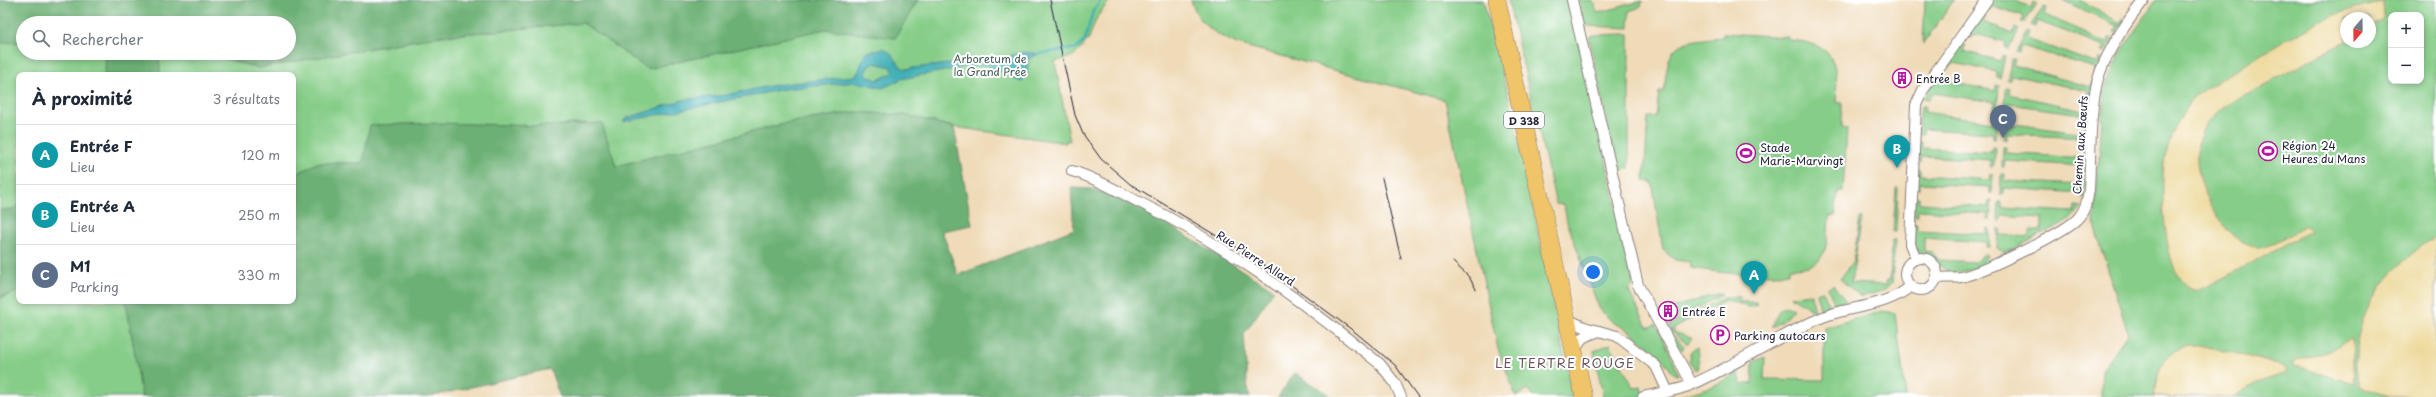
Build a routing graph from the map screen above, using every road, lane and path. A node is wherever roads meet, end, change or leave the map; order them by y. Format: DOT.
graph roads {
  1 [pos="1497,0"];
  2 [pos="1572,0"];
  3 [pos="1987,0"];
  4 [pos="2144,0"];
  5 [pos="1072,171"];
  6 [pos="1916,259"];
  7 [pos="1937,278"];
  8 [pos="1911,286"];
  9 [pos="1567,319"];
  10 [pos="1601,331"];
  11 [pos="1574,352"];
  12 [pos="1692,384"];
  13 [pos="1668,392"];
  14 [pos="1584,396"];
  15 [pos="1401,397"];
  16 [pos="1643,397"];
  1 -- 9 [label="main road, D 338"];
  2 -- 12 [label="street"];
  3 -- 6 [label="street"];
  4 -- 7 [label="street, Chemin aux Bœufs"];
  5 -- 15 [label="street, Rue Pierre Allard"];
  6 -- 7 [label="street"];
  6 -- 8 [label="street"];
  7 -- 8 [label="street"];
  8 -- 12 [label="street"];
  9 -- 10 [label="street"];
  9 -- 11 [label="main road, D 338"];
  10 -- 11 [label="street"];
  10 -- 13 [label="street"];
  11 -- 14 [label="main road, D 338"];
  12 -- 13 [label="street"];
  13 -- 16 [label="street"];
}
